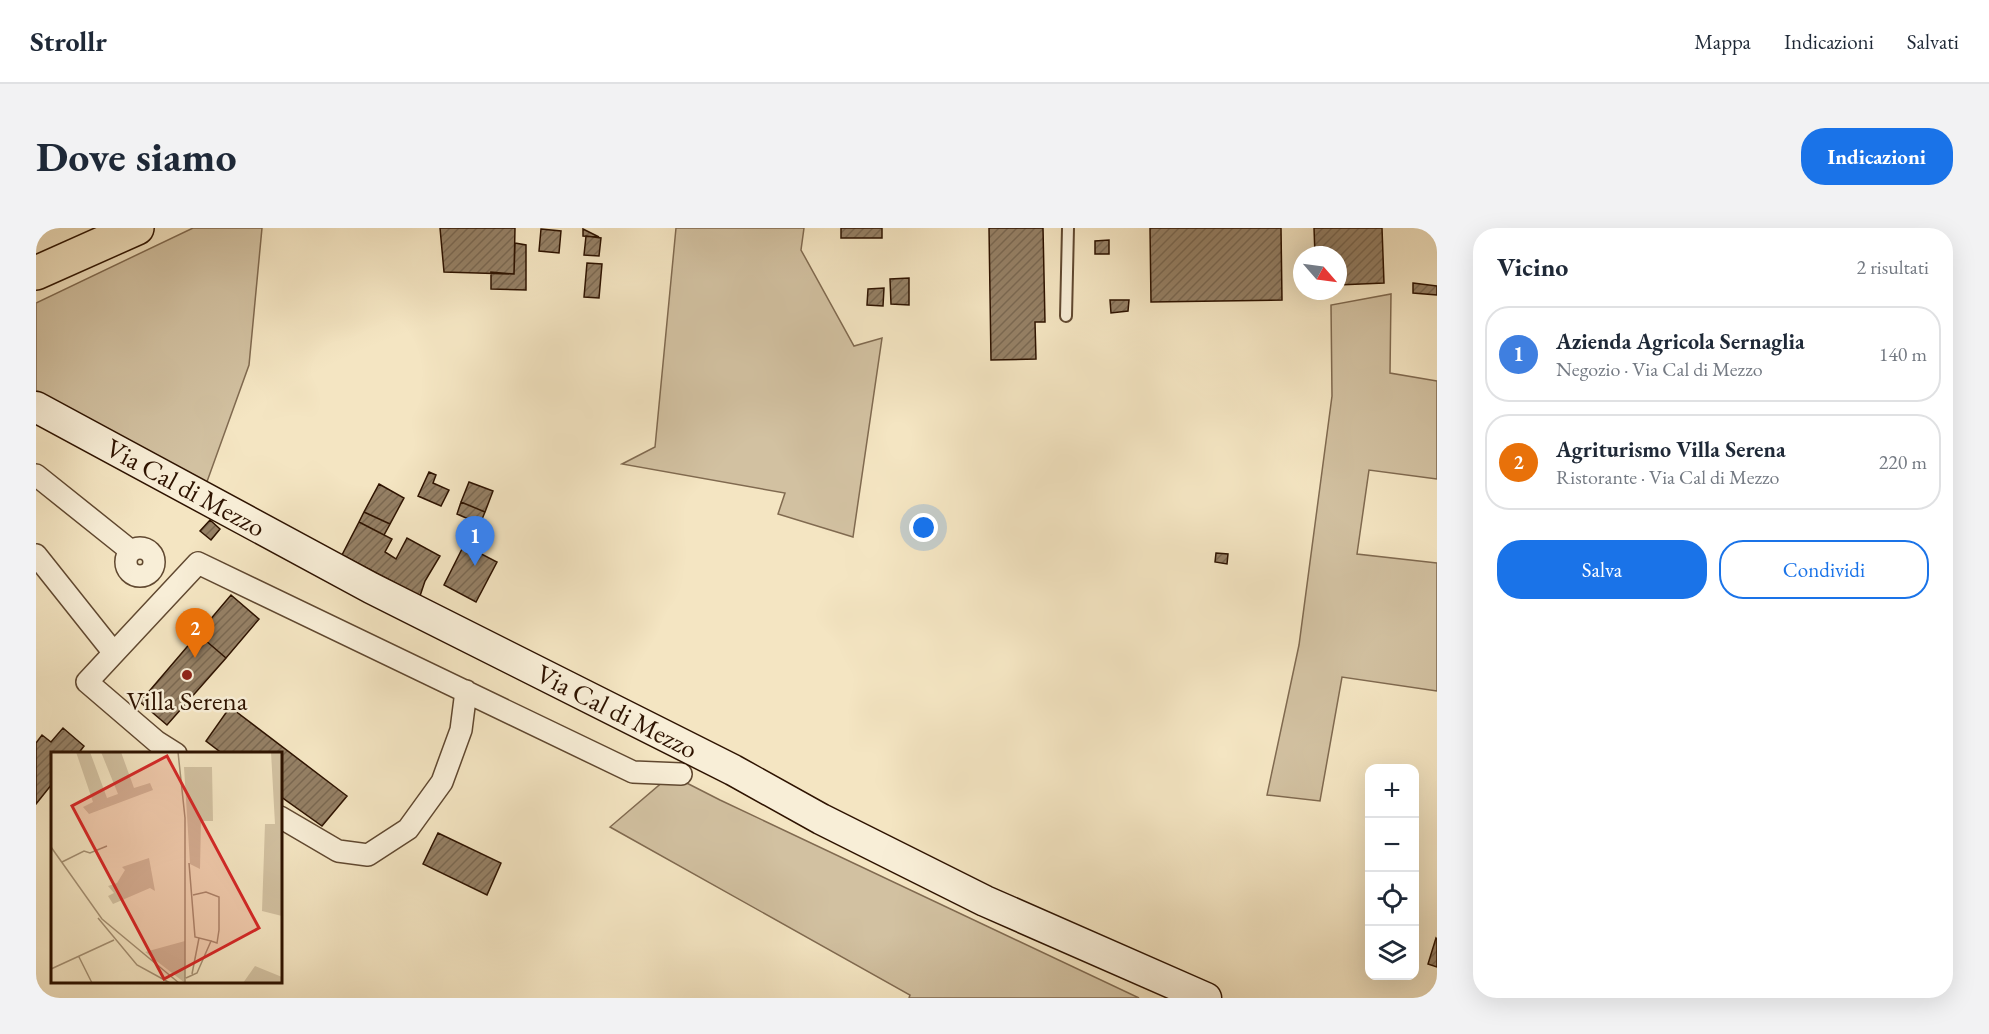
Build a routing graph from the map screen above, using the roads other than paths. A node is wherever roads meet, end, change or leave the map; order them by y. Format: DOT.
graph roads {
  1 [pos="137,228"];
  2 [pos="1068,228"];
  3 [pos="36,273"];
  4 [pos="1066,316"];
  5 [pos="36,407"];
  6 [pos="36,475"];
  7 [pos="36,555"];
  8 [pos="173,589"];
  9 [pos="114,653"];
  10 [pos="466,692"];
  11 [pos="174,752"];
  12 [pos="681,774"];
  13 [pos="282,818"];
  14 [pos="1206,998"];
  1 -- 3 [label="main road"];
  2 -- 4 [label="lane"];
  5 -- 14 [label="street, Via Cal di Mezzo"];
  6 -- 8 [label="street"];
  7 -- 9 [label="street"];
  8 -- 9 [label="street"];
  8 -- 10 [label="street"];
  9 -- 11 [label="street"];
  10 -- 12 [label="street"];
  10 -- 13 [label="street"];
}
